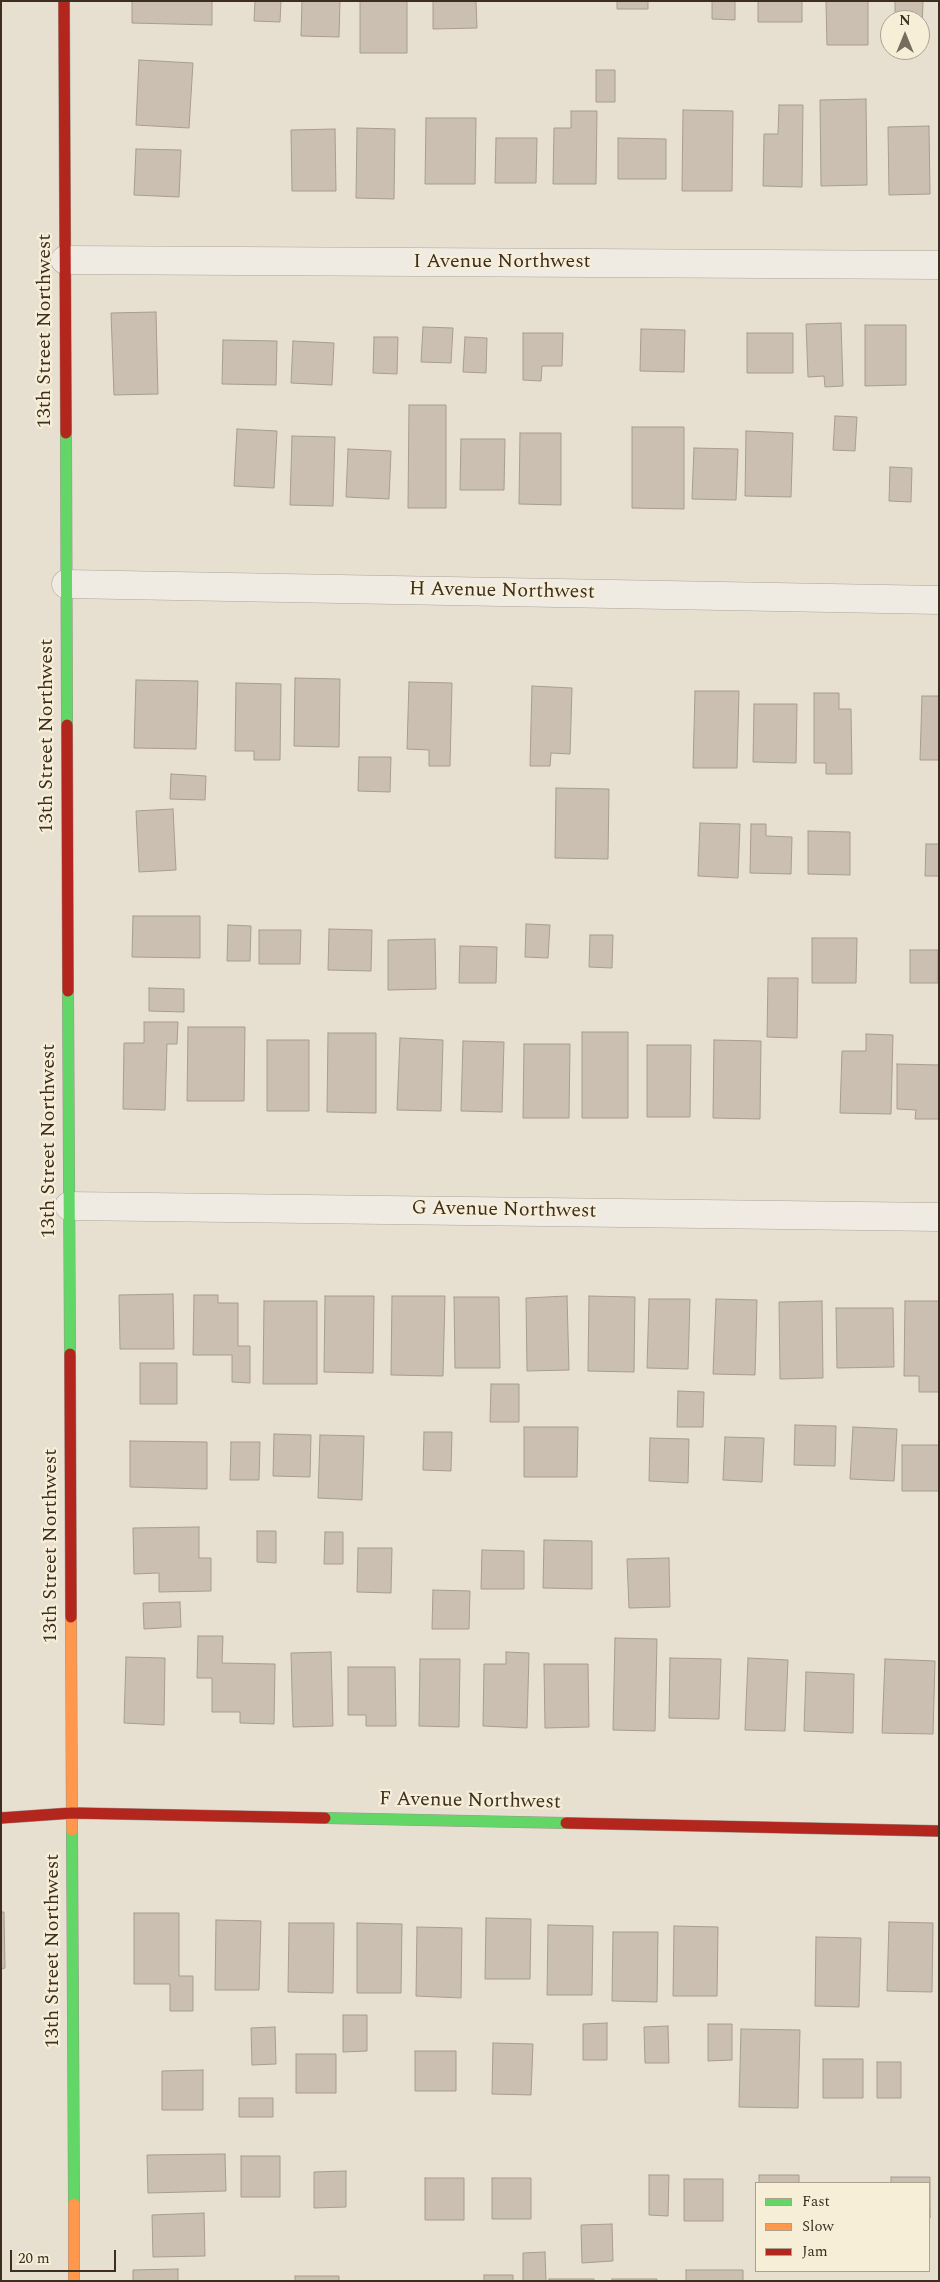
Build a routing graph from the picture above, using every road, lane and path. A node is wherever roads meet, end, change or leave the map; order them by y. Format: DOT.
graph roads {
  1 [pos="64,1"];
  2 [pos="65,260"];
  3 [pos="939,265"];
  4 [pos="66,584"];
  5 [pos="939,600"];
  6 [pos="69,1206"];
  7 [pos="939,1217"];
  8 [pos="72,1813"];
  9 [pos="1,1818"];
  10 [pos="939,1831"];
  11 [pos="74,2281"];
  1 -- 2 [label="street, 13th Street Northwest"];
  2 -- 3 [label="street, I Avenue Northwest"];
  2 -- 4 [label="street, 13th Street Northwest"];
  4 -- 5 [label="street, H Avenue Northwest"];
  4 -- 6 [label="street, 13th Street Northwest"];
  6 -- 7 [label="street, G Avenue Northwest"];
  6 -- 8 [label="street, 13th Street Northwest"];
  8 -- 9 [label="street, F Avenue Northwest"];
  8 -- 10 [label="street, F Avenue Northwest"];
  8 -- 11 [label="street, 13th Street Northwest"];
}
